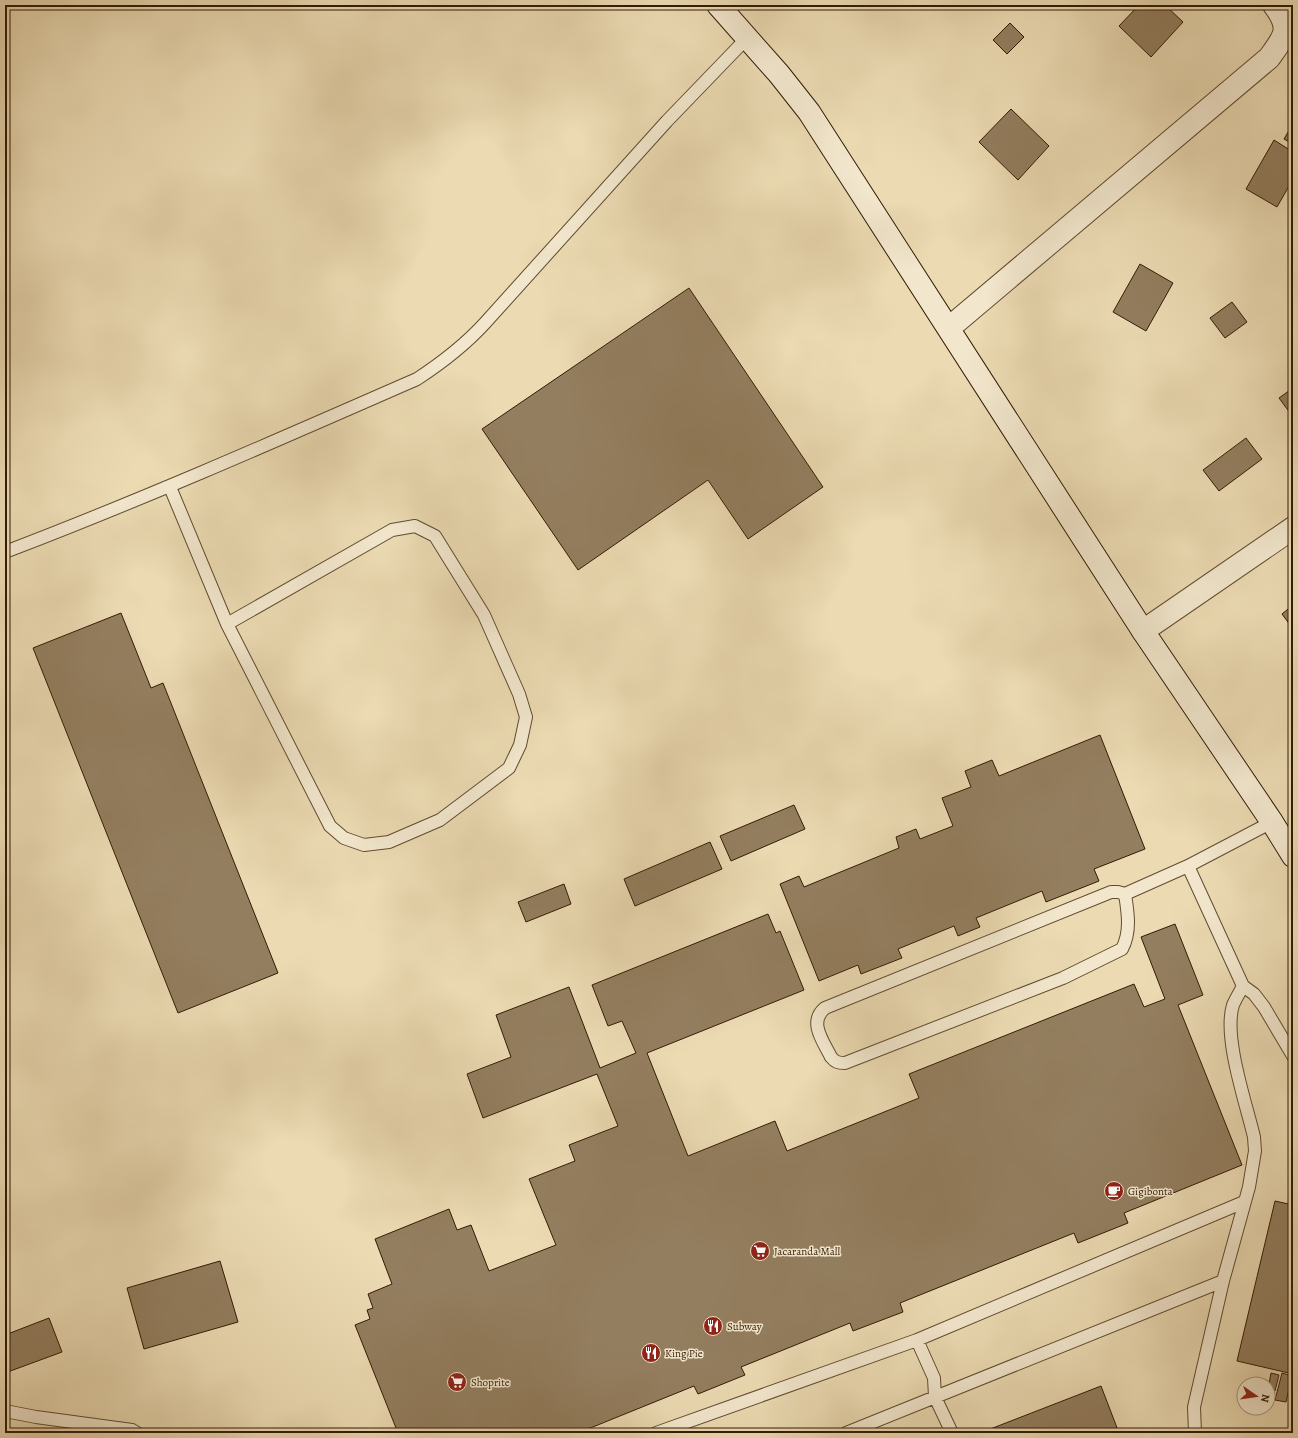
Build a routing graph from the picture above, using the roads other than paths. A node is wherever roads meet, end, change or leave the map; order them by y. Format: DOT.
graph roads {
  1 [pos="1274,5"];
  2 [pos="722,6"];
  3 [pos="748,37"];
  4 [pos="948,328"];
  5 [pos="170,487"];
  6 [pos="1293,528"];
  7 [pos="5,552"];
  8 [pos="227,624"];
  9 [pos="1143,631"];
  10 [pos="1272,822"];
  11 [pos="1293,856"];
  12 [pos="1188,866"];
  13 [pos="1125,894"];
  14 [pos="1243,986"];
  15 [pos="1293,1056"];
  16 [pos="1244,1202"];
  17 [pos="1223,1281"];
  18 [pos="917,1340"];
  19 [pos="935,1397"];
  20 [pos="5,1411"];
  21 [pos="137,1433"];
  22 [pos="656,1433"];
  23 [pos="846,1433"];
  24 [pos="952,1433"];
  25 [pos="1195,1433"];
  1 -- 4 [label="street"];
  2 -- 3 [label="street"];
  3 -- 4 [label="street"];
  3 -- 5 [label="lane"];
  4 -- 9 [label="street"];
  5 -- 7 [label="lane"];
  5 -- 8 [label="lane"];
  6 -- 9 [label="street"];
  8 -- 8 [label="lane"];
  9 -- 10 [label="street"];
  10 -- 11 [label="street"];
  10 -- 12 [label="lane"];
  12 -- 13 [label="lane"];
  12 -- 14 [label="lane"];
  13 -- 13 [label="lane"];
  14 -- 15 [label="lane"];
  14 -- 16 [label="lane"];
  16 -- 17 [label="lane"];
  16 -- 18 [label="lane"];
  17 -- 19 [label="lane"];
  17 -- 25 [label="lane"];
  18 -- 19 [label="lane"];
  18 -- 22 [label="lane"];
  19 -- 23 [label="lane"];
  19 -- 24 [label="lane"];
  20 -- 21 [label="lane"];
}
